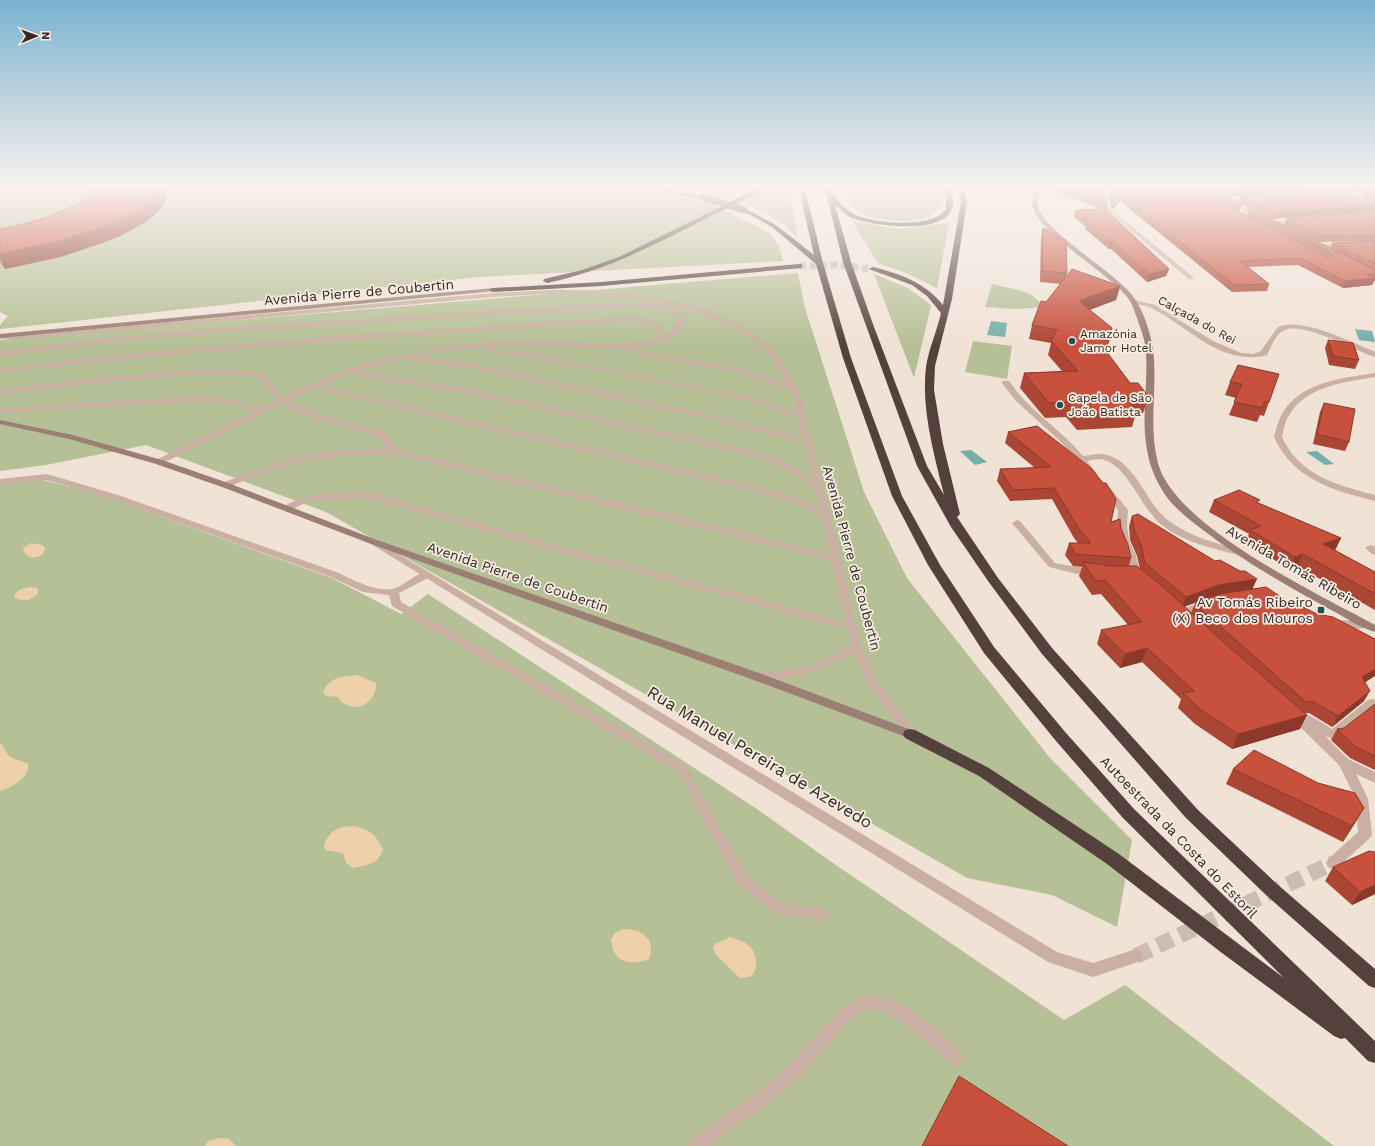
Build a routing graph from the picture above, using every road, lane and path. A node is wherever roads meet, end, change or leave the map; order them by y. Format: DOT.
graph roads {
  1 [pos="659,238"];
  2 [pos="789,238"];
  3 [pos="813,238"];
  4 [pos="841,238"];
  5 [pos="958,238"];
  6 [pos="1062,238"];
  7 [pos="1144,238"];
  8 [pos="1312,243"];
  9 [pos="1352,245"];
  10 [pos="1318,246"];
  11 [pos="1330,252"];
  12 [pos="819,263"];
  13 [pos="799,266"];
  14 [pos="873,269"];
  15 [pos="1191,278"];
  16 [pos="493,290"];
  17 [pos="1134,302"];
  18 [pos="945,313"];
  19 [pos="0,336"];
  20 [pos="662,338"];
  21 [pos="476,347"];
  22 [pos="625,347"];
  23 [pos="0,354"];
  24 [pos="1375,355"];
  25 [pos="395,358"];
  26 [pos="0,371"];
  27 [pos="347,372"];
  28 [pos="1375,375"];
  29 [pos="1006,384"];
  30 [pos="312,386"];
  31 [pos="793,388"];
  32 [pos="0,392"];
  33 [pos="280,400"];
  34 [pos="262,410"];
  35 [pos="0,411"];
  36 [pos="801,416"];
  37 [pos="0,422"];
  38 [pos="807,441"];
  39 [pos="394,451"];
  40 [pos="1083,459"];
  41 [pos="159,462"];
  42 [pos="0,482"];
  43 [pos="225,485"];
  44 [pos="817,486"];
  45 [pos="1375,498"];
  46 [pos="287,509"];
  47 [pos="825,515"];
  48 [pos="1017,523"];
  49 [pos="957,527"];
  50 [pos="374,542"];
  51 [pos="1239,552"];
  52 [pos="836,558"];
  53 [pos="426,575"];
  54 [pos="1107,575"];
  55 [pos="1121,575"];
  56 [pos="1136,575"];
  57 [pos="1147,584"];
  58 [pos="394,592"];
  59 [pos="1214,600"];
  60 [pos="1172,605"];
  61 [pos="1181,613"];
  62 [pos="1191,621"];
  63 [pos="1322,621"];
  64 [pos="853,627"];
  65 [pos="1371,627"];
  66 [pos="857,647"];
  67 [pos="755,676"];
  68 [pos="1375,705"];
  69 [pos="910,734"];
  70 [pos="1344,762"];
  71 [pos="1375,778"];
  72 [pos="1333,863"];
  73 [pos="823,914"];
  74 [pos="1136,956"];
  75 [pos="1375,980"];
  76 [pos="1375,1055"];
  77 [pos="956,1058"];
  78 [pos="696,1146"];
  1 -- 16 [label="highway"];
  2 -- 12 [label="highway, bridge"];
  3 -- 12 [label="highway, Autoestrada da Costa do Estoril"];
  4 -- 49 [label="highway, Autoestrada da Costa do Estoril"];
  5 -- 18 [label="highway"];
  6 -- 17 [label="street, Avenida Tomás Ribeiro"];
  7 -- 15 [label="street"];
  8 -- 10 [label="street"];
  9 -- 10 [label="street"];
  10 -- 11 [label="street"];
  12 -- 76 [label="highway, Autoestrada da Costa do Estoril"];
  13 -- 16 [label="highway"];
  14 -- 18 [label="highway"];
  16 -- 19 [label="street, Avenida Pierre de Coubertin"];
  17 -- 24 [label="street, Calçada do Rei"];
  17 -- 51 [label="street, Avenida Tomás Ribeiro"];
  18 -- 49 [label="highway"];
  19 -- 31 [label="street, Avenida Pierre de Coubertin"];
  20 -- 22 [label="street"];
  20 -- 23 [label="street"];
  20 -- 26 [label="street"];
  21 -- 22 [label="street"];
  21 -- 25 [label="street"];
  21 -- 36 [label="street"];
  22 -- 31 [label="street"];
  25 -- 27 [label="street"];
  25 -- 38 [label="street"];
  27 -- 30 [label="street"];
  27 -- 44 [label="street"];
  28 -- 45 [label="street"];
  29 -- 40 [label="street"];
  30 -- 33 [label="street"];
  30 -- 47 [label="street"];
  31 -- 36 [label="street, Avenida Pierre de Coubertin"];
  32 -- 33 [label="street"];
  33 -- 34 [label="street"];
  33 -- 39 [label="street"];
  34 -- 35 [label="street"];
  34 -- 41 [label="street"];
  36 -- 38 [label="street, Avenida Pierre de Coubertin"];
  37 -- 41 [label="street, Avenida Pierre de Coubertin"];
  38 -- 44 [label="street, Avenida Pierre de Coubertin"];
  39 -- 43 [label="street"];
  39 -- 52 [label="street"];
  40 -- 51 [label="street"];
  40 -- 56 [label="street"];
  41 -- 43 [label="street, Avenida Pierre de Coubertin"];
  42 -- 58 [label="street"];
  43 -- 46 [label="street, Avenida Pierre de Coubertin"];
  44 -- 47 [label="street, Avenida Pierre de Coubertin"];
  46 -- 50 [label="street, Avenida Pierre de Coubertin"];
  46 -- 64 [label="street"];
  47 -- 52 [label="street, Avenida Pierre de Coubertin"];
  48 -- 54 [label="street"];
  49 -- 75 [label="highway, Autoestrada da Costa do Estoril"];
  50 -- 53 [label="street, Rua Manuel Pereira de Azevedo"];
  50 -- 67 [label="street, Avenida Pierre de Coubertin"];
  51 -- 65 [label="street, Avenida Tomás Ribeiro"];
  52 -- 64 [label="street, Avenida Pierre de Coubertin"];
  53 -- 58 [label="street"];
  53 -- 74 [label="street, Rua Manuel Pereira de Azevedo"];
  55 -- 56 [label="street"];
  56 -- 57 [label="street"];
  58 -- 73 [label="street"];
  59 -- 61 [label="street"];
  60 -- 61 [label="street"];
  61 -- 62 [label="street"];
  63 -- 65 [label="street"];
  64 -- 66 [label="street, Avenida Pierre de Coubertin"];
  66 -- 67 [label="street"];
  66 -- 69 [label="street, Avenida Pierre de Coubertin"];
  67 -- 69 [label="street, Avenida Pierre de Coubertin"];
  68 -- 70 [label="street"];
  69 -- 76 [label="highway"];
  70 -- 71 [label="street"];
  70 -- 72 [label="street"];
  77 -- 78 [label="street"];
}
